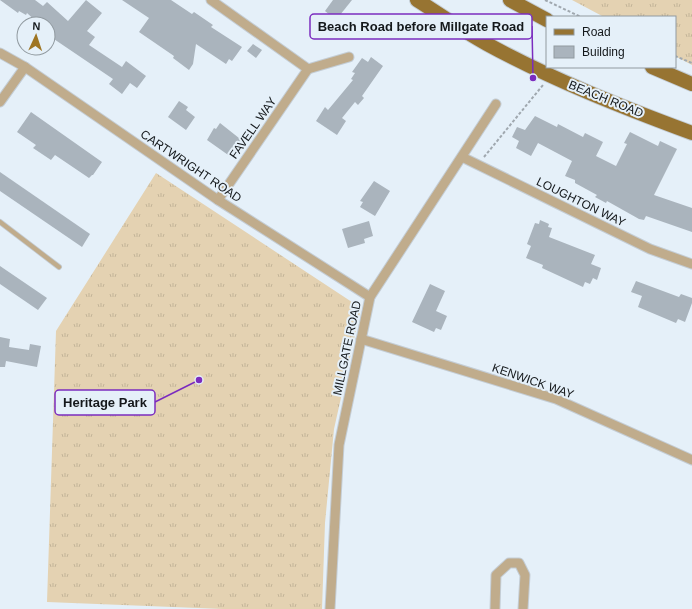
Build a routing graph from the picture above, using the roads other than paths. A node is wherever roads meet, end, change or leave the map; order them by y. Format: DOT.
graph roads {
  1 [pos="211,0"];
  2 [pos="418,0"];
  3 [pos="510,0"];
  4 [pos="546,19"];
  5 [pos="0,53"];
  6 [pos="349,57"];
  7 [pos="25,67"];
  8 [pos="654,68"];
  9 [pos="308,69"];
  10 [pos="692,84"];
  11 [pos="0,102"];
  12 [pos="496,104"];
  13 [pos="692,133"];
  14 [pos="462,157"];
  15 [pos="218,200"];
  16 [pos="0,222"];
  17 [pos="692,264"];
  18 [pos="59,267"];
  19 [pos="370,298"];
  20 [pos="361,339"];
  21 [pos="692,460"];
  22 [pos="330,609"];
  23 [pos="495,609"];
  24 [pos="523,609"];
  1 -- 9 [label="street"];
  2 -- 13 [label="main road, BEACH ROAD"];
  3 -- 4 [label="main road"];
  5 -- 7 [label="street, CARTWRIGHT ROAD"];
  6 -- 9 [label="street"];
  7 -- 11 [label="street"];
  7 -- 15 [label="street, CARTWRIGHT ROAD"];
  8 -- 10 [label="main road"];
  9 -- 15 [label="street, FAVELL WAY"];
  12 -- 14 [label="street, MILLGATE ROAD"];
  14 -- 17 [label="street, LOUGHTON WAY"];
  14 -- 19 [label="street, MILLGATE ROAD"];
  15 -- 19 [label="street, CARTWRIGHT ROAD"];
  16 -- 18 [label="lane"];
  19 -- 20 [label="street, MILLGATE ROAD"];
  20 -- 21 [label="street, KENWICK WAY"];
  20 -- 22 [label="street, MILLGATE ROAD"];
  23 -- 24 [label="street"];
}
